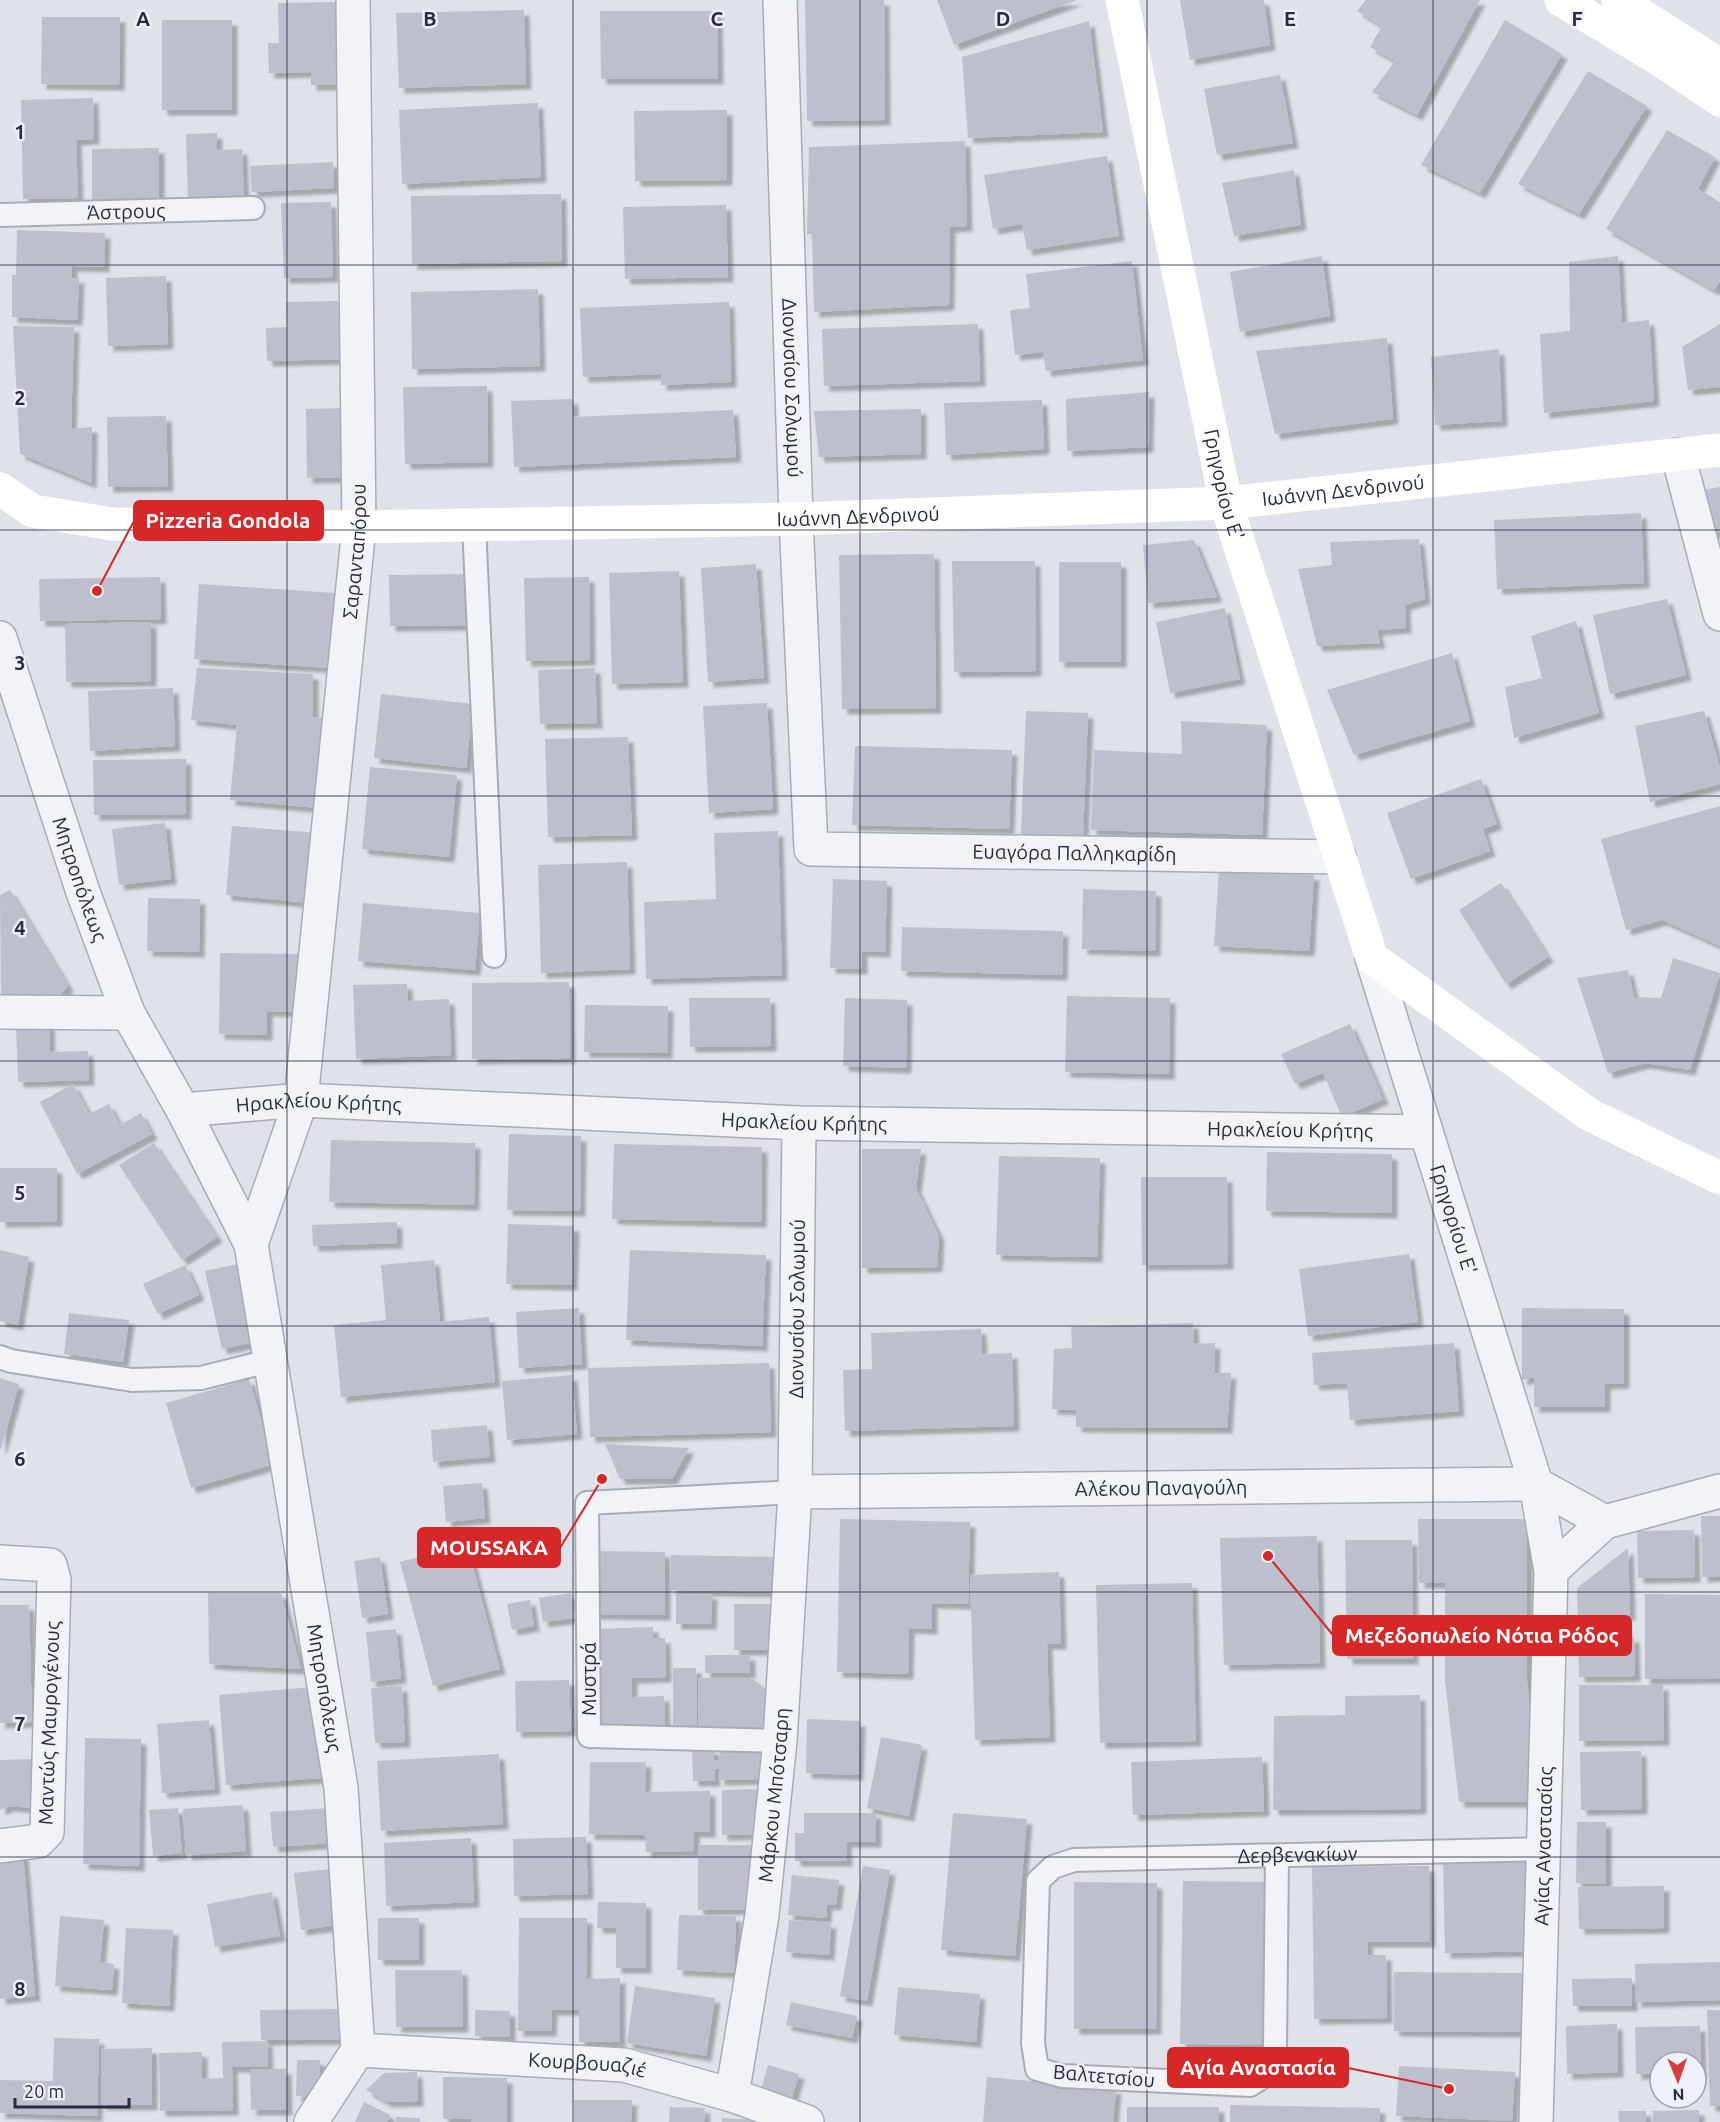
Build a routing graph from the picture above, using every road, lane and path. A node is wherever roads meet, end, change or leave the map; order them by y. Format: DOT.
graph roads {
  1 [pos="353,0"];
  2 [pos="780,0"];
  3 [pos="1122,0"];
  4 [pos="1561,0"];
  5 [pos="1618,0"];
  6 [pos="1720,65"];
  7 [pos="1720,100"];
  8 [pos="253,208"];
  9 [pos="0,215"];
  10 [pos="1720,450"];
  11 [pos="1678,455"];
  12 [pos="0,489"];
  13 [pos="1226,503"];
  14 [pos="796,519"];
  15 [pos="474,525"];
  16 [pos="359,527"];
  17 [pos="1720,614"];
  18 [pos="0,638"];
  19 [pos="811,849"];
  20 [pos="1339,857"];
  21 [pos="494,956"];
  22 [pos="1372,957"];
  23 [pos="0,1012"];
  24 [pos="128,1013"];
  25 [pos="301,1100"];
  26 [pos="183,1110"];
  27 [pos="799,1123"];
  28 [pos="1426,1132"];
  29 [pos="1720,1178"];
  30 [pos="251,1244"];
  31 [pos="0,1357"];
  32 [pos="269,1361"];
  33 [pos="1536,1484"];
  34 [pos="1720,1491"];
  35 [pos="795,1492"];
  36 [pos="587,1503"];
  37 [pos="1605,1522"];
  38 [pos="0,1562"];
  39 [pos="1551,1571"];
  40 [pos="780,1741"];
  41 [pos="0,1846"];
  42 [pos="1543,1849"];
  43 [pos="1277,1856"];
  44 [pos="1053,1867"];
  45 [pos="358,2050"];
  46 [pos="732,2095"];
  47 [pos="765,2115"];
  48 [pos="311,2122"];
  49 [pos="807,2122"];
  50 [pos="1536,2122"];
  1 -- 16 [label="street, Σαρανταπόρου"];
  2 -- 14 [label="street, Διονυσίου Σολωμού"];
  3 -- 13 [label="street, Γρηγορίου Ε'"];
  4 -- 7 [label="street"];
  5 -- 6 [label="street"];
  8 -- 9 [label="lane, Άστρους"];
  10 -- 11 [label="street, Ιωάννη Δενδρινού"];
  11 -- 13 [label="street, Ιωάννη Δενδρινού"];
  11 -- 17 [label="street"];
  12 -- 16 [label="street, Ιωάννη Δενδρινού"];
  13 -- 14 [label="street, Ιωάννη Δενδρινού"];
  13 -- 20 [label="street, Γρηγορίου Ε'"];
  14 -- 15 [label="street, Ιωάννη Δενδρινού"];
  14 -- 19 [label="street, Διονυσίου Σολωμού"];
  15 -- 16 [label="street, Ιωάννη Δενδρινού"];
  15 -- 21 [label="lane"];
  16 -- 25 [label="street, Σαρανταπόρου"];
  18 -- 24 [label="street, Μητροπόλεως"];
  19 -- 20 [label="street, Ευαγόρα Παλληκαρίδη"];
  20 -- 22 [label="street, Γρηγορίου Ε'"];
  22 -- 28 [label="street, Γρηγορίου Ε'"];
  22 -- 29 [label="street"];
  23 -- 24 [label="street"];
  24 -- 26 [label="street, Μητροπόλεως"];
  25 -- 26 [label="street, Ηρακλείου Κρήτης"];
  25 -- 27 [label="street, Ηρακλείου Κρήτης"];
  25 -- 30 [label="street, Σαρανταπόρου"];
  26 -- 30 [label="street, Μητροπόλεως"];
  27 -- 28 [label="street, Ηρακλείου Κρήτης"];
  27 -- 35 [label="street, Διονυσίου Σολωμού"];
  28 -- 33 [label="street, Γρηγορίου Ε'"];
  30 -- 32 [label="street, Μητροπόλεως"];
  31 -- 32 [label="lane"];
  32 -- 45 [label="street, Μητροπόλεως"];
  33 -- 35 [label="street, Αλέκου Παναγούλη"];
  33 -- 37 [label="street, Αλέκου Παναγούλη"];
  33 -- 39 [label="street, Αγίας Αναστασίας"];
  34 -- 37 [label="street"];
  35 -- 36 [label="lane, Αλέκου Παναγούλη"];
  35 -- 40 [label="street, Μάρκου Μπότσαρη"];
  36 -- 40 [label="lane, Μυστρά"];
  37 -- 39 [label="street"];
  38 -- 41 [label="street, Μαντώς Μαυρογένους"];
  39 -- 42 [label="street, Αγίας Αναστασίας"];
  40 -- 46 [label="street, Μάρκου Μπότσαρη"];
  42 -- 43 [label="lane, Δερβενακίων"];
  42 -- 50 [label="street, Αγίας Αναστασίας"];
  43 -- 44 [label="lane, Δερβενακίων"];
  43 -- 44 [label="lane, Βαλτετσίου"];
  45 -- 46 [label="street, Κουρβουαζιέ"];
  45 -- 48 [label="street"];
  46 -- 47 [label="street, Κουρβουαζιέ"];
  47 -- 49 [label="street, Κουρβουαζιέ"];
}
